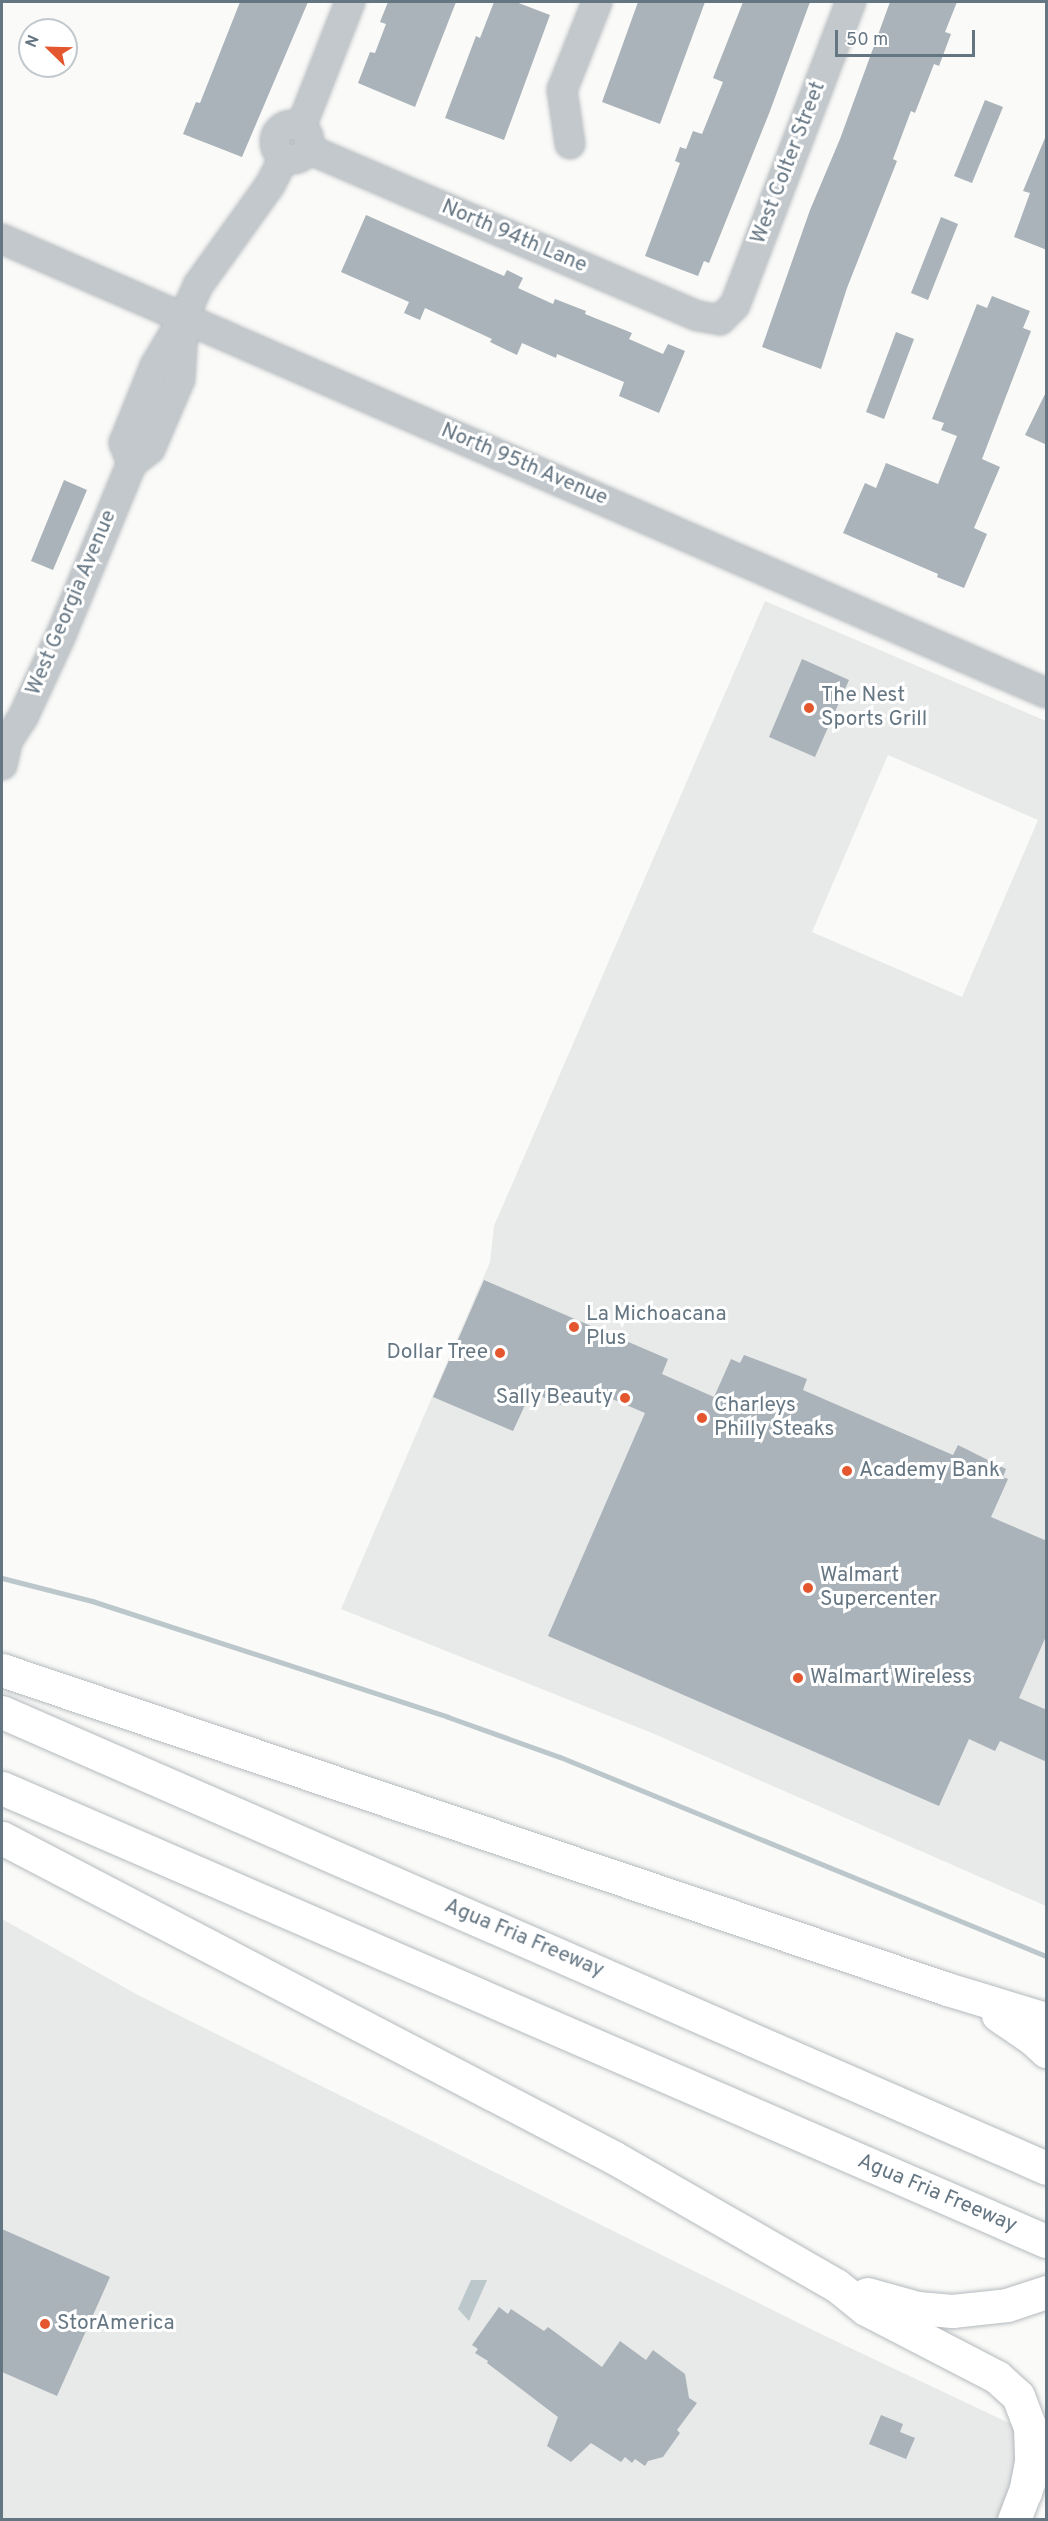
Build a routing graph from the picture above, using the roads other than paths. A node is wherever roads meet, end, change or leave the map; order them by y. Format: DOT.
graph roads {
  1 [pos="350,2"];
  2 [pos="597,2"];
  3 [pos="851,2"];
  4 [pos="570,144"];
  5 [pos="298,145"];
  6 [pos="2,239"];
  7 [pos="184,317"];
  8 [pos="720,320"];
  9 [pos="1047,693"];
  10 [pos="4,749"];
  11 [pos="2,1670"];
  12 [pos="2,1712"];
  13 [pos="2,1788"];
  14 [pos="2,1838"];
  15 [pos="947,1989"];
  16 [pos="1047,2019"];
  17 [pos="1047,2051"];
  18 [pos="1047,2168"];
  19 [pos="1046,2241"];
  20 [pos="836,2285"];
  21 [pos="1047,2292"];
  22 [pos="1047,2436"];
  23 [pos="1019,2506"];
  1 -- 5 [label="street, West Georgia Avenue"];
  2 -- 4 [label="street"];
  3 -- 8 [label="street, West Colter Street"];
  5 -- 7 [label="street, West Georgia Avenue"];
  5 -- 8 [label="street, North 94th Lane"];
  6 -- 7 [label="street, North 95th Avenue"];
  7 -- 9 [label="street, North 95th Avenue"];
  7 -- 10 [label="street, West Georgia Avenue"];
  11 -- 15 [label="main road"];
  12 -- 18 [label="main road, Agua Fria Freeway"];
  13 -- 19 [label="main road, Agua Fria Freeway"];
  14 -- 20 [label="main road"];
  15 -- 16 [label="main road"];
  15 -- 17 [label="main road"];
  20 -- 21 [label="main road"];
  20 -- 23 [label="main road"];
  22 -- 23 [label="main road"];
}
